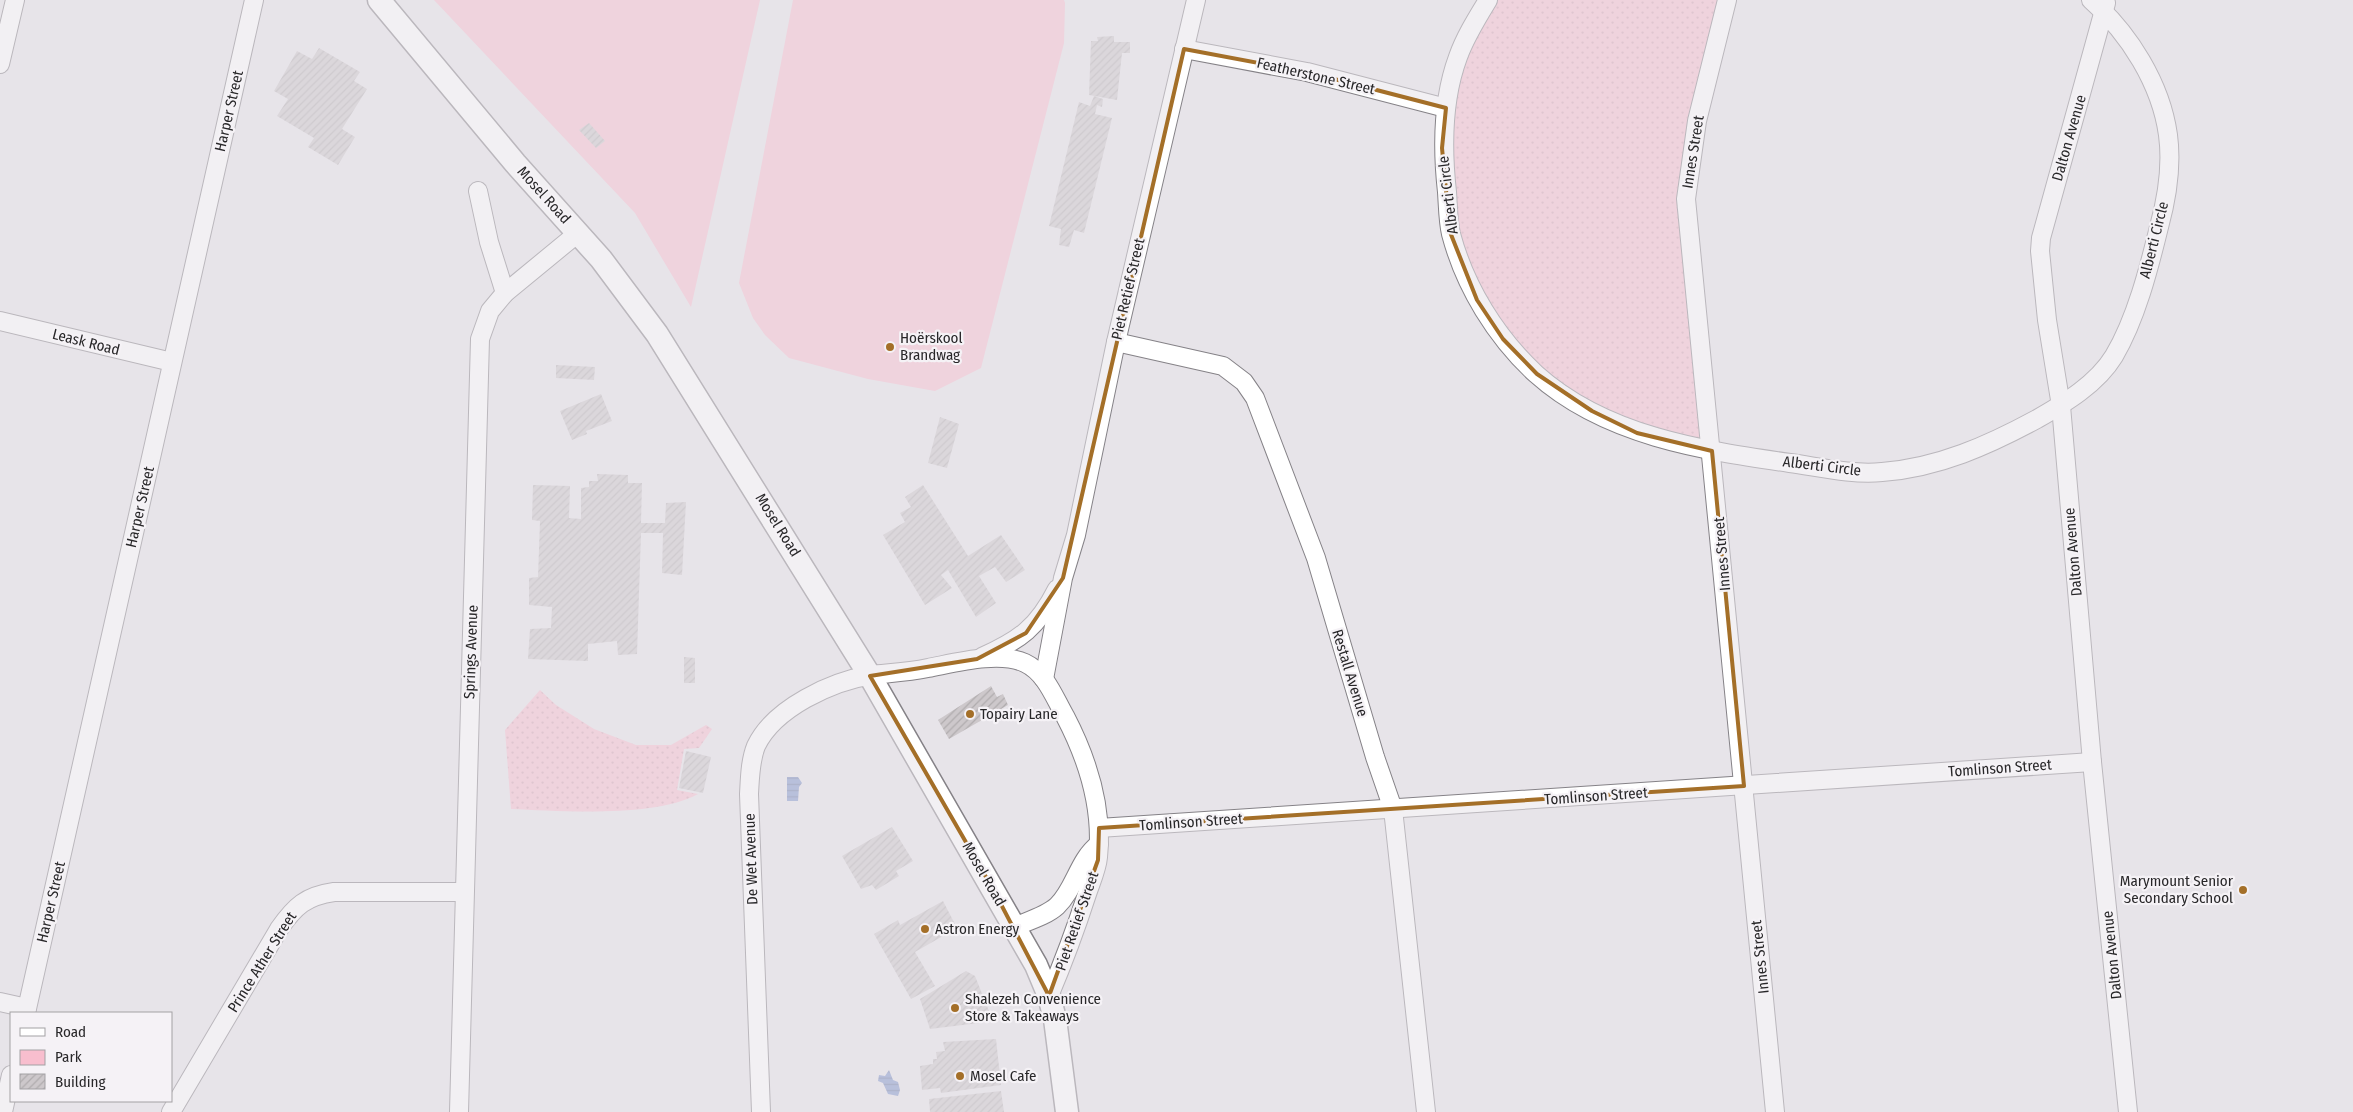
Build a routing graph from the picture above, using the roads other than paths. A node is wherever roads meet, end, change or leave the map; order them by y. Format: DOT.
graph roads {
  1 [pos="15,0"];
  2 [pos="254,0"];
  3 [pos="379,0"];
  4 [pos="1196,0"];
  5 [pos="1488,0"];
  6 [pos="1727,0"];
  7 [pos="2101,4"];
  8 [pos="1184,49"];
  9 [pos="0,64"];
  10 [pos="1446,108"];
  11 [pos="478,191"];
  12 [pos="578,233"];
  13 [pos="505,293"];
  14 [pos="0,321"];
  15 [pos="1116,342"];
  16 [pos="172,362"];
  17 [pos="2060,406"];
  18 [pos="1712,452"];
  19 [pos="1063,578"];
  20 [pos="977,659"];
  21 [pos="870,676"];
  22 [pos="1044,679"];
  23 [pos="2092,762"];
  24 [pos="1744,786"];
  25 [pos="1393,809"];
  26 [pos="1099,836"];
  27 [pos="464,892"];
  28 [pos="1014,927"];
  29 [pos="1049,996"];
  30 [pos="0,1002"];
  31 [pos="26,1011"];
  32 [pos="10,1080"];
  33 [pos="3,1112"];
  34 [pos="171,1112"];
  35 [pos="459,1112"];
  36 [pos="761,1112"];
  37 [pos="1067,1112"];
  38 [pos="1426,1112"];
  39 [pos="1775,1112"];
  40 [pos="2128,1112"];
  1 -- 9 [label="street"];
  2 -- 16 [label="street, Harper Street"];
  3 -- 12 [label="street, Mosel Road"];
  4 -- 8 [label="street, Piet Retief Street"];
  5 -- 10 [label="street, Alberti Circle"];
  6 -- 18 [label="street, Innes Street"];
  7 -- 17 [label="street, Dalton Avenue"];
  7 -- 17 [label="street, Alberti Circle"];
  8 -- 10 [label="street, Featherstone Street"];
  8 -- 15 [label="street, Piet Retief Street"];
  10 -- 18 [label="street, Alberti Circle"];
  11 -- 13 [label="street"];
  12 -- 13 [label="street, Springs Avenue"];
  12 -- 21 [label="street, Mosel Road"];
  13 -- 27 [label="street, Springs Avenue"];
  14 -- 16 [label="street, Leask Road"];
  15 -- 19 [label="street, Piet Retief Street"];
  15 -- 25 [label="street, Restall Avenue"];
  16 -- 31 [label="street, Harper Street"];
  17 -- 18 [label="street, Alberti Circle"];
  17 -- 23 [label="street, Dalton Avenue"];
  18 -- 24 [label="street, Innes Street"];
  19 -- 20 [label="street, Piet Retief Street"];
  19 -- 22 [label="street, Piet Retief Street"];
  20 -- 21 [label="street, Piet Retief Street"];
  20 -- 22 [label="street, Piet Retief Street"];
  21 -- 28 [label="street, Mosel Road"];
  21 -- 36 [label="street, De Wet Avenue"];
  22 -- 26 [label="street, Piet Retief Street"];
  23 -- 24 [label="street, Tomlinson Street"];
  23 -- 40 [label="street, Dalton Avenue"];
  24 -- 25 [label="street, Tomlinson Street"];
  24 -- 39 [label="street, Innes Street"];
  25 -- 26 [label="street, Tomlinson Street"];
  25 -- 38 [label="street, Restall Avenue"];
  26 -- 28 [label="street, Piet Retief Street"];
  26 -- 29 [label="street, Piet Retief Street"];
  27 -- 34 [label="street, Prince Ather Street"];
  27 -- 35 [label="street, Springs Avenue"];
  28 -- 29 [label="street, Mosel Road"];
  29 -- 37 [label="street, Mosel Road"];
  30 -- 31 [label="street"];
  32 -- 33 [label="street"];
}
